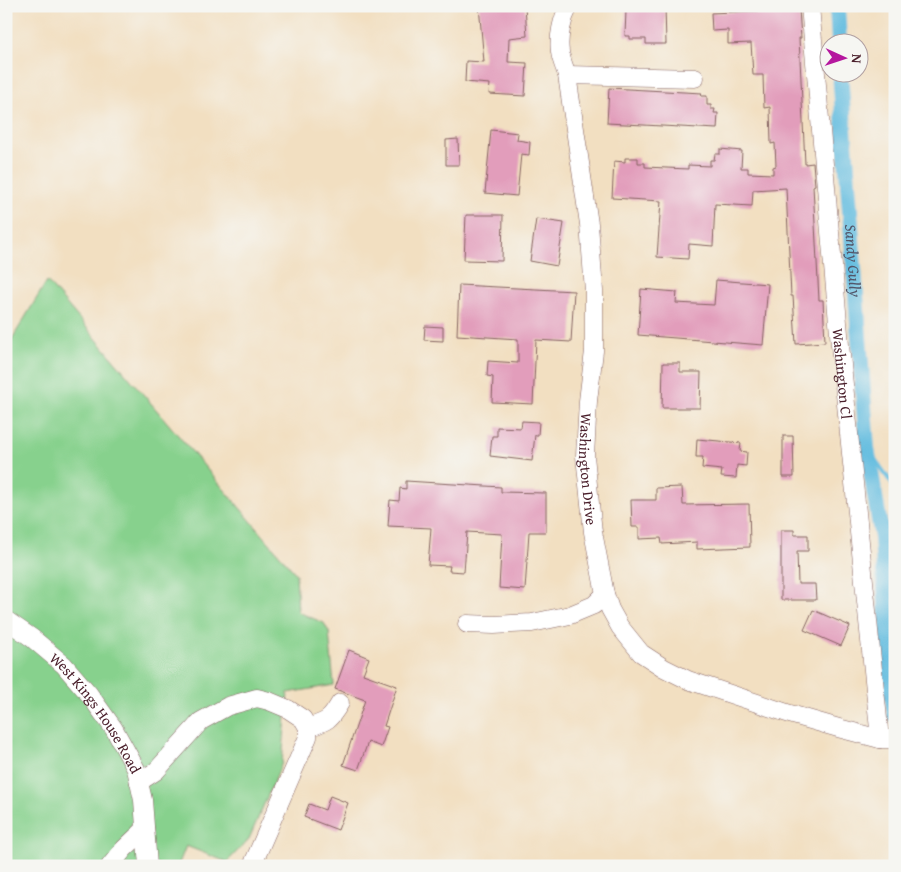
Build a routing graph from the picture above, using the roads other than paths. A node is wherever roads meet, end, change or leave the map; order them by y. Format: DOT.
graph roads {
  1 [pos="569,6"];
  2 [pos="810,6"];
  3 [pos="567,75"];
  4 [pos="695,78"];
  5 [pos="605,594"];
  6 [pos="6,620"];
  7 [pos="468,624"];
  8 [pos="340,703"];
  9 [pos="308,728"];
  10 [pos="887,739"];
  11 [pos="139,782"];
  12 [pos="145,829"];
  13 [pos="110,866"];
  14 [pos="148,866"];
  15 [pos="252,866"];
  1 -- 3 [label="street, Washington Drive"];
  2 -- 10 [label="street, Washington Cl"];
  3 -- 4 [label="street"];
  3 -- 5 [label="street, Washington Drive"];
  5 -- 7 [label="street"];
  5 -- 10 [label="street, Washington Drive"];
  6 -- 11 [label="street, West Kings House Road"];
  8 -- 9 [label="street"];
  9 -- 11 [label="street"];
  9 -- 15 [label="street"];
  11 -- 12 [label="street, West Kings House Road"];
  12 -- 13 [label="street"];
  12 -- 14 [label="street, West Kings House Road"];
}
